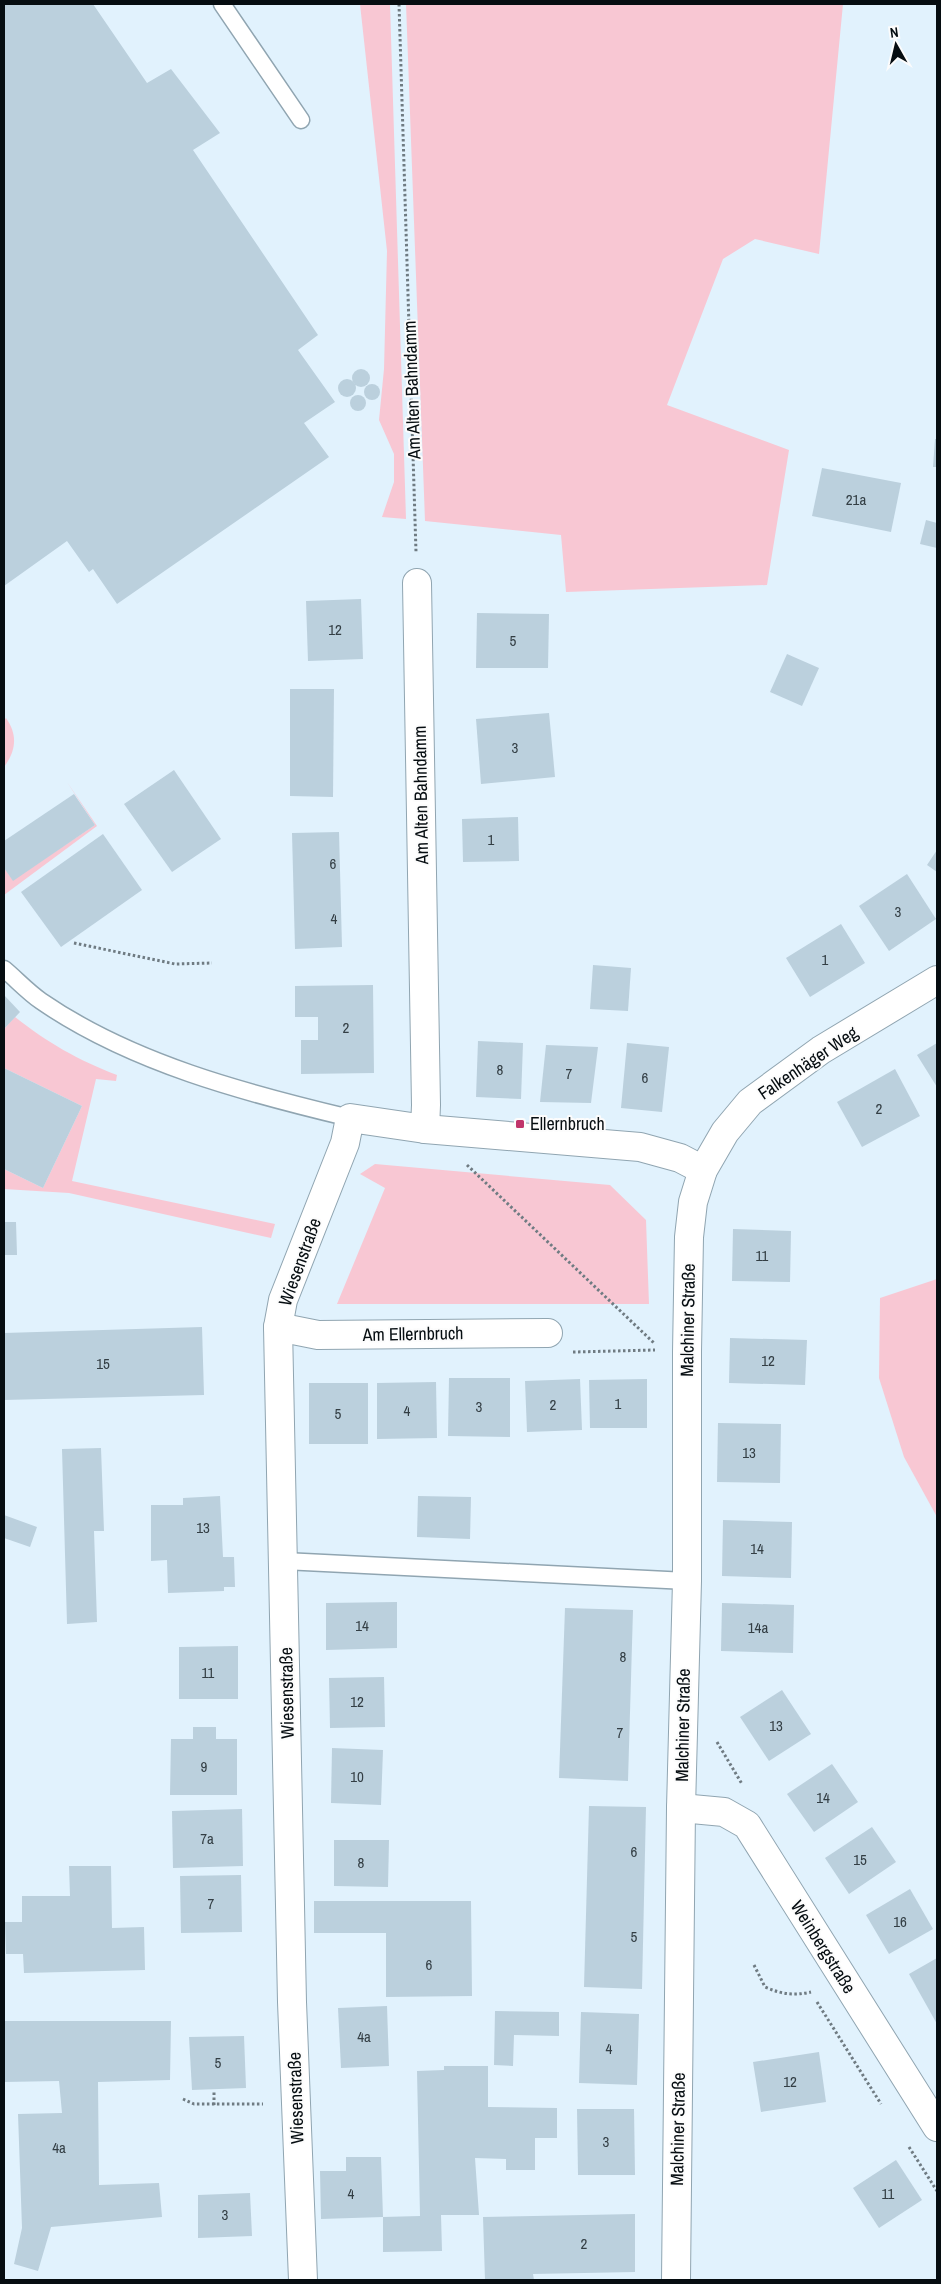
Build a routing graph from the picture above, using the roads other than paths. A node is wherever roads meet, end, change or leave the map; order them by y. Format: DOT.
graph roads {
  1 [pos="222,4"];
  2 [pos="301,120"];
  3 [pos="417,583"];
  4 [pos="4,968"];
  5 [pos="937,980"];
  6 [pos="350,1118"];
  7 [pos="425,1129"];
  8 [pos="703,1170"];
  9 [pos="278,1328"];
  10 [pos="548,1333"];
  11 [pos="284,1561"];
  12 [pos="686,1581"];
  13 [pos="681,1808"];
  14 [pos="937,2128"];
  15 [pos="303,2280"];
  16 [pos="676,2280"];
  1 -- 2 [label="lane"];
  3 -- 7 [label="street, Am Alten Bahndamm"];
  4 -- 6 [label="lane"];
  5 -- 8 [label="street, Falkenhäger Weg"];
  6 -- 7 [label="street"];
  6 -- 9 [label="street, Wiesenstraße"];
  7 -- 8 [label="street"];
  8 -- 12 [label="street, Malchiner Straße"];
  9 -- 10 [label="street, Am Ellernbruch"];
  9 -- 11 [label="street, Wiesenstraße"];
  11 -- 12 [label="lane"];
  11 -- 15 [label="street, Wiesenstraße"];
  12 -- 13 [label="street, Malchiner Straße"];
  13 -- 14 [label="street, Weinbergstraße"];
  13 -- 16 [label="street, Malchiner Straße"];
}
